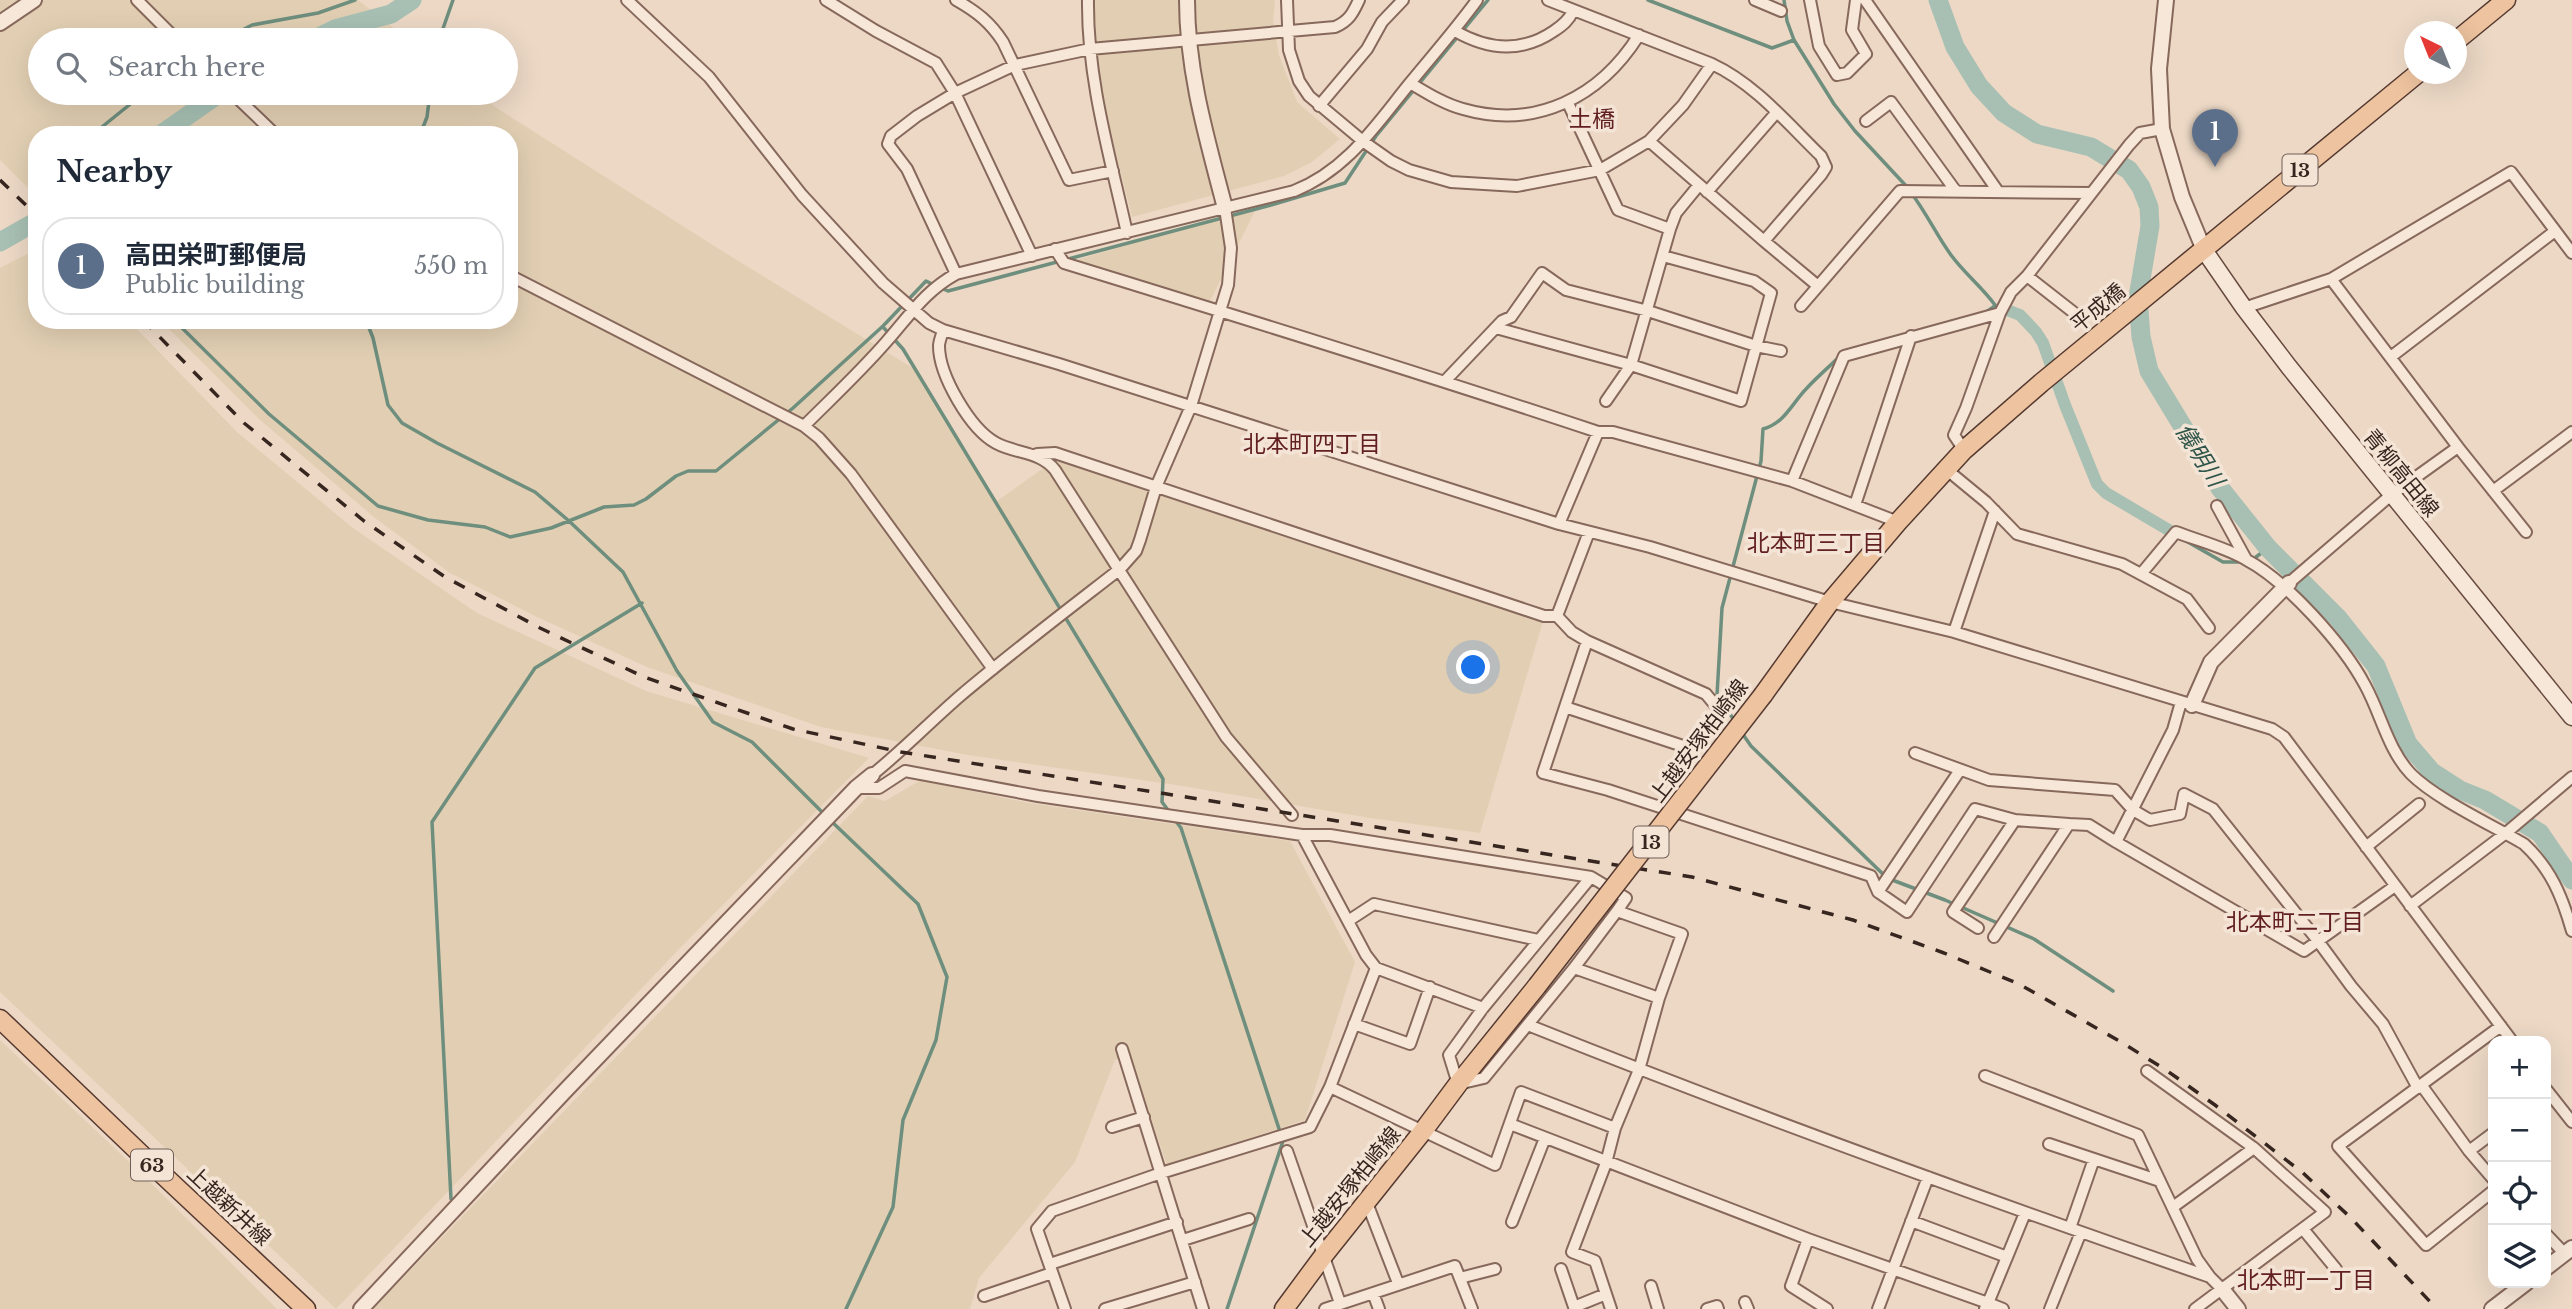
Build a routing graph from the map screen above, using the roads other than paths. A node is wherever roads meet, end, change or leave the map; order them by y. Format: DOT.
graph roads {
  1 [pos="34,0"];
  2 [pos="136,0"];
  3 [pos="627,0"];
  4 [pos="826,0"];
  5 [pos="956,0"];
  6 [pos="1088,0"];
  7 [pos="1187,0"];
  8 [pos="1287,0"];
  9 [pos="1359,0"];
  10 [pos="1403,0"];
  11 [pos="1477,0"];
  12 [pos="1548,0"];
  13 [pos="1755,0"];
  14 [pos="1777,0"];
  15 [pos="1810,0"];
  16 [pos="1856,0"];
  17 [pos="1865,0"];
  18 [pos="2166,0"];
  19 [pos="2506,0"];
  20 [pos="1573,11"];
  21 [pos="0,23"];
  22 [pos="165,28"];
  23 [pos="1288,31"];
  24 [pos="1455,31"];
  25 [pos="2467,32"];
  26 [pos="1639,36"];
  27 [pos="1189,41"];
  28 [pos="1090,49"];
  29 [pos="1712,64"];
  30 [pos="1015,65"];
  31 [pos="1410,83"];
  32 [pos="2405,84"];
  33 [pos="955,93"];
  34 [pos="1568,103"];
  35 [pos="245,105"];
  36 [pos="1319,106"];
  37 [pos="1776,113"];
  38 [pos="1866,121"];
  39 [pos="267,126"];
  40 [pos="2162,129"];
  41 [pos="1649,141"];
  42 [pos="1364,142"];
  43 [pos="1600,170"];
  44 [pos="1113,171"];
  45 [pos="1703,189"];
  46 [pos="1955,190"];
  47 [pos="1997,190"];
  48 [pos="2091,194"];
  49 [pos="1225,208"];
  50 [pos="1670,229"];
  51 [pos="2555,231"];
  52 [pos="1127,233"];
  53 [pos="1764,241"];
  54 [pos="1055,249"];
  55 [pos="2204,250"];
  56 [pos="2572,253"];
  57 [pos="1032,256"];
  58 [pos="1663,256"];
  59 [pos="956,274"];
  60 [pos="2027,276"];
  61 [pos="2331,279"];
  62 [pos="518,280"];
  63 [pos="1818,286"];
  64 [pos="1801,306"];
  65 [pos="2244,308"];
  66 [pos="912,309"];
  67 [pos="1220,311"];
  68 [pos="1648,311"];
  69 [pos="2000,313"];
  70 [pos="2082,319"];
  71 [pos="1496,328"];
  72 [pos="943,330"];
  73 [pos="1911,336"];
  74 [pos="1756,346"];
  75 [pos="1781,351"];
  76 [pos="2392,356"];
  77 [pos="1631,365"];
  78 [pos="1444,381"];
  79 [pos="2041,383"];
  80 [pos="1606,401"];
  81 [pos="1191,406"];
  82 [pos="804,426"];
  83 [pos="1598,432"];
  84 [pos="2572,433"];
  85 [pos="2458,447"];
  86 [pos="1964,450"];
  87 [pos="1033,454"];
  88 [pos="1947,470"];
  89 [pos="1792,481"];
  90 [pos="1156,487"];
  91 [pos="2493,491"];
  92 [pos="2391,495"];
  93 [pos="1855,505"];
  94 [pos="2217,506"];
  95 [pos="1995,511"];
  96 [pos="1898,522"];
  97 [pos="1559,524"];
  98 [pos="1589,532"];
  99 [pos="2526,532"];
  100 [pos="2246,559"];
  101 [pos="1120,569"];
  102 [pos="2141,574"];
  103 [pos="2286,585"];
  104 [pos="1830,602"];
  105 [pos="1557,615"];
  106 [pos="2209,628"];
  107 [pos="1954,632"];
  108 [pos="1587,641"];
  109 [pos="993,669"];
  110 [pos="2187,704"];
  111 [pos="1565,707"];
  112 [pos="2572,718"];
  113 [pos="1915,753"];
  114 [pos="1960,770"];
  115 [pos="872,775"];
  116 [pos="2572,777"];
  117 [pos="856,788"];
  118 [pos="2419,804"];
  119 [pos="2133,810"];
  120 [pos="1292,815"];
  121 [pos="2015,820"];
  122 [pos="2069,824"];
  123 [pos="2508,831"];
  124 [pos="1302,835"];
  125 [pos="2116,842"];
  126 [pos="2366,847"];
  127 [pos="1591,877"];
  128 [pos="2395,886"];
  129 [pos="1878,892"];
  130 [pos="2410,906"];
  131 [pos="1617,911"];
  132 [pos="1348,921"];
  133 [pos="1978,928"];
  134 [pos="2572,931"];
  135 [pos="1994,937"];
  136 [pos="1538,940"];
  137 [pos="2318,941"];
  138 [pos="1376,968"];
  139 [pos="1574,968"];
  140 [pos="1430,987"];
  141 [pos="1659,998"];
  142 [pos="1483,1009"];
  143 [pos="0,1019"];
  144 [pos="1354,1024"];
  145 [pos="1528,1025"];
  146 [pos="2501,1026"];
  147 [pos="2508,1036"];
  148 [pos="1122,1049"];
  149 [pos="1639,1070"];
  150 [pos="2147,1070"];
  151 [pos="1985,1076"];
  152 [pos="1458,1084"];
  153 [pos="1329,1087"];
  154 [pos="2420,1087"];
  155 [pos="2551,1097"];
  156 [pos="1143,1118"];
  157 [pos="2572,1122"];
  158 [pos="1510,1124"];
  159 [pos="1112,1126"];
  160 [pos="1615,1128"];
  161 [pos="1423,1131"];
  162 [pos="2488,1137"];
  163 [pos="1545,1138"];
  164 [pos="2049,1144"];
  165 [pos="2254,1148"];
  166 [pos="1287,1151"];
  167 [pos="2469,1151"];
  168 [pos="2094,1160"];
  169 [pos="1606,1163"];
  170 [pos="1161,1173"];
  171 [pos="2488,1173"];
  172 [pos="1928,1177"];
  173 [pos="2160,1181"];
  174 [pos="2488,1195"];
  175 [pos="1367,1203"];
  176 [pos="2173,1207"];
  177 [pos="2025,1213"];
  178 [pos="1249,1219"];
  179 [pos="1911,1221"];
  180 [pos="1512,1222"];
  181 [pos="1177,1223"];
  182 [pos="2303,1229"];
  183 [pos="2076,1230"];
  184 [pos="2551,1238"];
  185 [pos="1808,1239"];
  186 [pos="1183,1240"];
  187 [pos="2568,1251"];
  188 [pos="1324,1255"];
  189 [pos="2007,1257"];
  190 [pos="2551,1264"];
  191 [pos="1051,1268"];
  192 [pos="1893,1268"];
  193 [pos="1495,1269"];
  194 [pos="1561,1269"];
  195 [pos="2336,1269"];
  196 [pos="2210,1277"];
  197 [pos="1460,1278"];
  198 [pos="1195,1282"];
  199 [pos="1398,1283"];
  200 [pos="1651,1286"];
  201 [pos="2519,1288"];
  202 [pos="2222,1289"];
  203 [pos="1373,1293"];
  204 [pos="1606,1294"];
  205 [pos="984,1296"];
  206 [pos="1986,1306"];
  207 [pos="1332,1307"];
  208 [pos="306,1309"];
  209 [pos="361,1309"];
  210 [pos="1065,1309"];
  211 [pos="1105,1309"];
  212 [pos="1203,1309"];
  213 [pos="1285,1309"];
  214 [pos="1379,1309"];
  215 [pos="1472,1309"];
  216 [pos="1611,1309"];
  217 [pos="1658,1309"];
  218 [pos="1707,1309"];
  219 [pos="1718,1309"];
  220 [pos="1827,1309"];
  221 [pos="1878,1309"];
  222 [pos="2003,1309"];
  223 [pos="2050,1309"];
  224 [pos="2195,1309"];
  225 [pos="2238,1309"];
  226 [pos="2492,1309"];
  1 -- 21 [label="street"];
  2 -- 22 [label="street"];
  3 -- 66 [label="street"];
  4 -- 33 [label="street"];
  5 -- 30 [label="street"];
  6 -- 28 [label="street"];
  7 -- 27 [label="street"];
  8 -- 23 [label="street"];
  9 -- 23 [label="street"];
  10 -- 36 [label="street"];
  11 -- 24 [label="street"];
  12 -- 20 [label="street"];
  13 -- 14 [label="street"];
  15 -- 16 [label="street"];
  17 -- 47 [label="street"];
  18 -- 40 [label="street"];
  19 -- 25 [label="main road"];
  20 -- 24 [label="street"];
  20 -- 26 [label="street"];
  23 -- 27 [label="street"];
  23 -- 36 [label="street"];
  24 -- 31 [label="street"];
  26 -- 29 [label="street"];
  26 -- 34 [label="street"];
  27 -- 28 [label="street"];
  27 -- 49 [label="street"];
  28 -- 30 [label="street"];
  28 -- 44 [label="street"];
  29 -- 37 [label="street"];
  29 -- 41 [label="street"];
  30 -- 33 [label="street"];
  30 -- 44 [label="street"];
  31 -- 34 [label="street"];
  31 -- 42 [label="street"];
  32 -- 55 [label="main road, 13"];
  33 -- 57 [label="street"];
  33 -- 59 [label="street"];
  34 -- 43 [label="street"];
  35 -- 39 [label="street"];
  36 -- 42 [label="street"];
  37 -- 45 [label="street"];
  37 -- 53 [label="street"];
  38 -- 46 [label="street"];
  40 -- 48 [label="street"];
  40 -- 55 [label="street"];
  41 -- 43 [label="street"];
  41 -- 45 [label="street"];
  42 -- 43 [label="street"];
  42 -- 49 [label="street"];
  43 -- 50 [label="street"];
  44 -- 52 [label="street"];
  45 -- 50 [label="street"];
  45 -- 53 [label="street"];
  46 -- 47 [label="street"];
  46 -- 63 [label="street"];
  47 -- 48 [label="street"];
  48 -- 60 [label="street"];
  49 -- 52 [label="street"];
  49 -- 67 [label="street"];
  50 -- 58 [label="street"];
  51 -- 56 [label="street"];
  51 -- 61 [label="street"];
  51 -- 76 [label="street"];
  52 -- 54 [label="street"];
  53 -- 63 [label="street"];
  54 -- 57 [label="street"];
  54 -- 67 [label="street"];
  55 -- 65 [label="main road, 青柳高田線"];
  55 -- 79 [label="main road, 平成橋 / 13"];
  57 -- 59 [label="street"];
  58 -- 68 [label="street"];
  58 -- 74 [label="street"];
  59 -- 66 [label="street"];
  60 -- 69 [label="street"];
  60 -- 70 [label="street"];
  61 -- 65 [label="street"];
  61 -- 76 [label="street"];
  62 -- 82 [label="street"];
  63 -- 64 [label="street"];
  65 -- 92 [label="main road, 青柳高田線"];
  66 -- 72 [label="street"];
  66 -- 82 [label="street"];
  67 -- 78 [label="street"];
  67 -- 81 [label="street"];
  68 -- 71 [label="street"];
  68 -- 74 [label="street"];
  68 -- 77 [label="street"];
  69 -- 73 [label="street"];
  69 -- 86 [label="street"];
  71 -- 77 [label="street"];
  71 -- 78 [label="street"];
  72 -- 81 [label="street"];
  72 -- 87 [label="street"];
  73 -- 89 [label="street"];
  73 -- 93 [label="street"];
  74 -- 75 [label="street"];
  74 -- 77 [label="street"];
  76 -- 85 [label="street"];
  77 -- 80 [label="street"];
  78 -- 83 [label="street"];
  79 -- 86 [label="main road, 上越安塚柏崎線 / 13"];
  81 -- 90 [label="street"];
  81 -- 97 [label="street"];
  82 -- 109 [label="street"];
  83 -- 89 [label="street"];
  83 -- 97 [label="street"];
  84 -- 91 [label="street"];
  85 -- 91 [label="street"];
  85 -- 92 [label="street"];
  86 -- 88 [label="main road, 上越安塚柏崎線 / 13"];
  87 -- 90 [label="street"];
  87 -- 101 [label="street"];
  88 -- 95 [label="street"];
  88 -- 96 [label="main road, 上越安塚柏崎線 / 13"];
  89 -- 93 [label="street"];
  90 -- 101 [label="street"];
  90 -- 105 [label="street"];
  91 -- 99 [label="street"];
  92 -- 103 [label="street"];
  92 -- 112 [label="main road, 青柳高田線"];
  93 -- 96 [label="street"];
  94 -- 100 [label="street"];
  95 -- 102 [label="street"];
  95 -- 107 [label="street"];
  96 -- 104 [label="main road, 上越安塚柏崎線 / 13"];
  97 -- 98 [label="street"];
  98 -- 104 [label="street"];
  98 -- 105 [label="street"];
  100 -- 102 [label="street"];
  100 -- 103 [label="street"];
  101 -- 109 [label="street"];
  101 -- 120 [label="street"];
  102 -- 106 [label="street"];
  103 -- 110 [label="street"];
  103 -- 123 [label="street"];
  104 -- 107 [label="street"];
  104 -- 152 [label="main road, 上越安塚柏崎線 / 13, bridge"];
  105 -- 108 [label="street"];
  107 -- 110 [label="street"];
  108 -- 111 [label="street"];
  108 -- 111 [label="street"];
  109 -- 115 [label="street"];
  110 -- 119 [label="street"];
  110 -- 126 [label="street"];
  111 -- 129 [label="street"];
  113 -- 114 [label="street"];
  114 -- 119 [label="street"];
  114 -- 129 [label="street"];
  115 -- 117 [label="street"];
  116 -- 123 [label="street"];
  117 -- 124 [label="street"];
  117 -- 209 [label="street"];
  118 -- 126 [label="street"];
  119 -- 125 [label="street"];
  119 -- 137 [label="street"];
  121 -- 122 [label="street"];
  121 -- 129 [label="street"];
  121 -- 133 [label="street"];
  122 -- 125 [label="street"];
  122 -- 135 [label="street"];
  123 -- 130 [label="street"];
  123 -- 134 [label="street"];
  124 -- 127 [label="street"];
  124 -- 132 [label="street"];
  125 -- 137 [label="street"];
  126 -- 128 [label="street"];
  127 -- 131 [label="street"];
  127 -- 136 [label="street"];
  128 -- 130 [label="street"];
  128 -- 137 [label="street"];
  130 -- 146 [label="street"];
  131 -- 139 [label="street"];
  131 -- 141 [label="street"];
  132 -- 136 [label="street"];
  132 -- 138 [label="street"];
  136 -- 142 [label="street"];
  137 -- 154 [label="street"];
  138 -- 140 [label="street"];
  138 -- 144 [label="street"];
  139 -- 141 [label="street"];
  139 -- 145 [label="street"];
  140 -- 142 [label="street"];
  140 -- 144 [label="street"];
  141 -- 149 [label="street"];
  142 -- 152 [label="street"];
  143 -- 208 [label="main road, 上越新井線 / 63"];
  144 -- 153 [label="street"];
  145 -- 149 [label="street"];
  145 -- 152 [label="street"];
  146 -- 147 [label="street"];
  146 -- 154 [label="street"];
  148 -- 156 [label="street"];
  149 -- 160 [label="street"];
  149 -- 172 [label="street"];
  150 -- 165 [label="street"];
  151 -- 173 [label="street"];
  152 -- 161 [label="main road, 上越安塚柏崎線 / 13"];
  153 -- 161 [label="street"];
  153 -- 170 [label="street"];
  154 -- 167 [label="street"];
  154 -- 174 [label="street"];
  155 -- 157 [label="street"];
  156 -- 159 [label="street"];
  156 -- 170 [label="street"];
  158 -- 160 [label="street"];
  158 -- 161 [label="street"];
  158 -- 163 [label="street"];
  160 -- 169 [label="street"];
  161 -- 175 [label="main road, 上越安塚柏崎線 / 13"];
  162 -- 167 [label="street"];
  163 -- 169 [label="street"];
  163 -- 180 [label="street"];
  164 -- 168 [label="street"];
  165 -- 176 [label="street"];
  165 -- 182 [label="street"];
  166 -- 188 [label="street"];
  167 -- 171 [label="street"];
  168 -- 173 [label="street"];
  168 -- 183 [label="street"];
  169 -- 185 [label="street"];
  169 -- 204 [label="street"];
  170 -- 181 [label="street"];
  170 -- 191 [label="street"];
  172 -- 177 [label="street"];
  172 -- 179 [label="street"];
  173 -- 176 [label="street"];
  175 -- 188 [label="main road, 上越安塚柏崎線 / 13"];
  175 -- 199 [label="street"];
  176 -- 196 [label="street"];
  177 -- 183 [label="street"];
  177 -- 189 [label="street"];
  178 -- 186 [label="street"];
  179 -- 189 [label="street"];
  179 -- 192 [label="street"];
  181 -- 186 [label="street"];
  181 -- 191 [label="street"];
  182 -- 195 [label="street"];
  182 -- 202 [label="street"];
  183 -- 196 [label="street"];
  183 -- 223 [label="street"];
  184 -- 187 [label="street"];
  185 -- 192 [label="street"];
  185 -- 220 [label="street"];
  186 -- 198 [label="street"];
  187 -- 190 [label="street"];
  188 -- 207 [label="street"];
  188 -- 213 [label="main road, 上越安塚柏崎線 / 13"];
  189 -- 206 [label="street"];
  191 -- 205 [label="street"];
  191 -- 210 [label="street"];
  192 -- 206 [label="street"];
  192 -- 221 [label="street"];
  193 -- 197 [label="street"];
  194 -- 204 [label="street"];
  196 -- 202 [label="street"];
  197 -- 199 [label="street"];
  197 -- 215 [label="street"];
  198 -- 211 [label="street"];
  198 -- 212 [label="street"];
  199 -- 203 [label="street"];
  200 -- 217 [label="street"];
  201 -- 226 [label="street"];
  202 -- 224 [label="street"];
  202 -- 225 [label="street"];
  203 -- 207 [label="street"];
  203 -- 214 [label="street"];
  204 -- 216 [label="street"];
  206 -- 222 [label="street"];
  218 -- 219 [label="street"];
}
